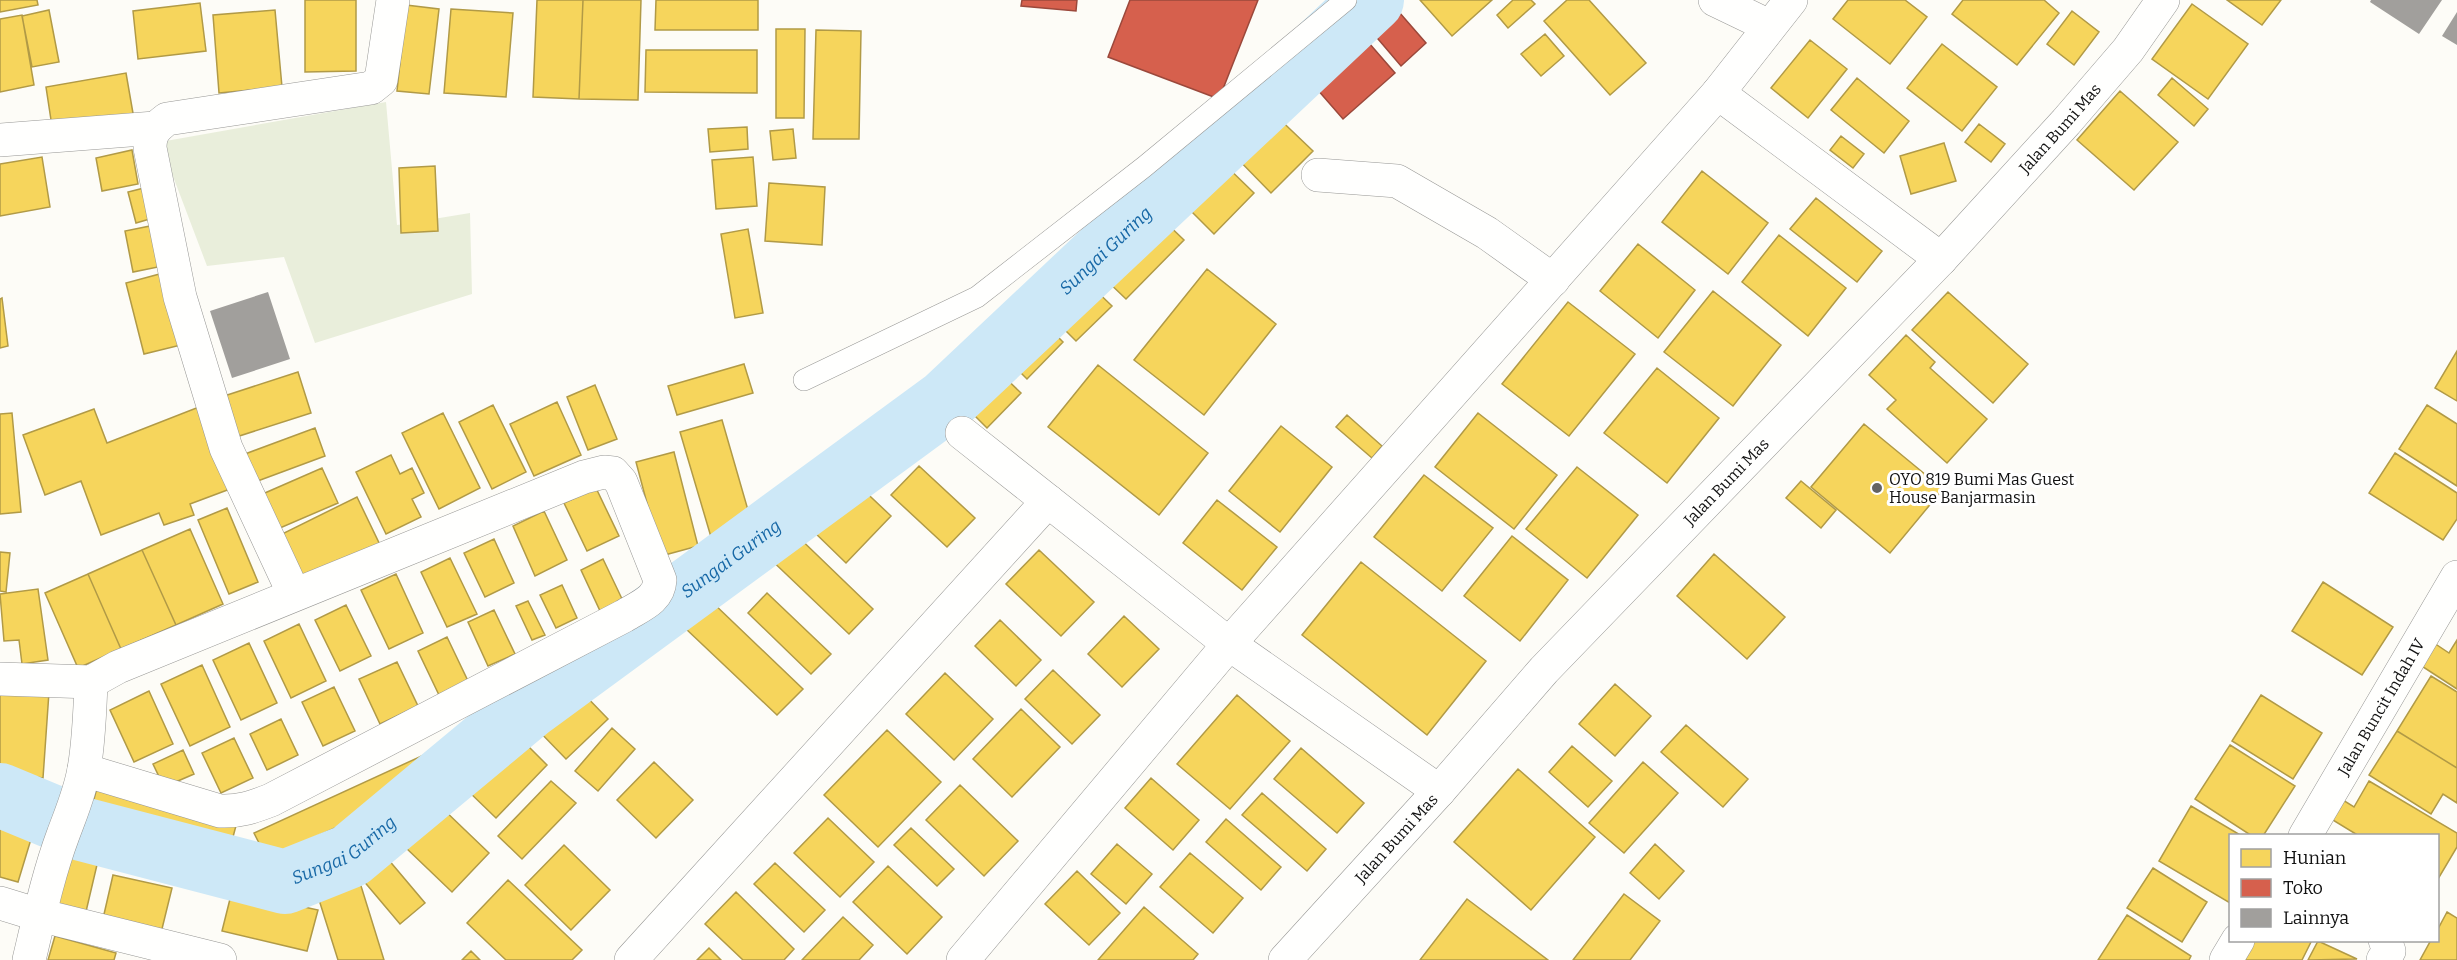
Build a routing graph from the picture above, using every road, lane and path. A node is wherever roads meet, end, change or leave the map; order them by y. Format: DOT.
graph roads {
  1 [pos="393,0"];
  2 [pos="1346,0"];
  3 [pos="1716,0"];
  4 [pos="1791,0"];
  5 [pos="2163,0"];
  6 [pos="1769,26"];
  7 [pos="1718,93"];
  8 [pos="155,128"];
  9 [pos="0,140"];
  10 [pos="1318,175"];
  11 [pos="1941,259"];
  12 [pos="1553,280"];
  13 [pos="804,380"];
  14 [pos="962,433"];
  15 [pos="1048,501"];
  16 [pos="2457,577"];
  17 [pos="294,594"];
  18 [pos="1230,644"];
  19 [pos="0,679"];
  20 [pos="91,682"];
  21 [pos="84,770"];
  22 [pos="1439,791"];
  23 [pos="2306,834"];
  24 [pos="0,903"];
  25 [pos="39,915"];
  26 [pos="2237,942"];
  27 [pos="2386,942"];
  28 [pos="29,960"];
  29 [pos="220,960"];
  30 [pos="631,960"];
  31 [pos="963,960"];
  32 [pos="1285,960"];
  33 [pos="2226,960"];
  34 [pos="2384,960"];
  1 -- 8 [label="street"];
  2 -- 13 [label="lane"];
  3 -- 6 [label="street"];
  4 -- 6 [label="street"];
  5 -- 11 [label="street, Jalan Bumi Mas"];
  6 -- 7 [label="street"];
  7 -- 11 [label="street"];
  7 -- 12 [label="street"];
  8 -- 9 [label="street"];
  8 -- 17 [label="street"];
  10 -- 12 [label="street"];
  11 -- 22 [label="street, Jalan Bumi Mas"];
  12 -- 18 [label="street"];
  14 -- 15 [label="street"];
  15 -- 18 [label="street"];
  15 -- 30 [label="street"];
  16 -- 23 [label="street, Jalan Buncit Indah IV"];
  17 -- 20 [label="street"];
  17 -- 21 [label="street"];
  18 -- 22 [label="street"];
  18 -- 31 [label="street"];
  19 -- 20 [label="street"];
  20 -- 21 [label="street"];
  21 -- 25 [label="street"];
  22 -- 32 [label="street, Jalan Bumi Mas"];
  24 -- 25 [label="street"];
  25 -- 28 [label="street"];
  25 -- 29 [label="street"];
  26 -- 33 [label="street"];
  27 -- 34 [label="street"];
}
